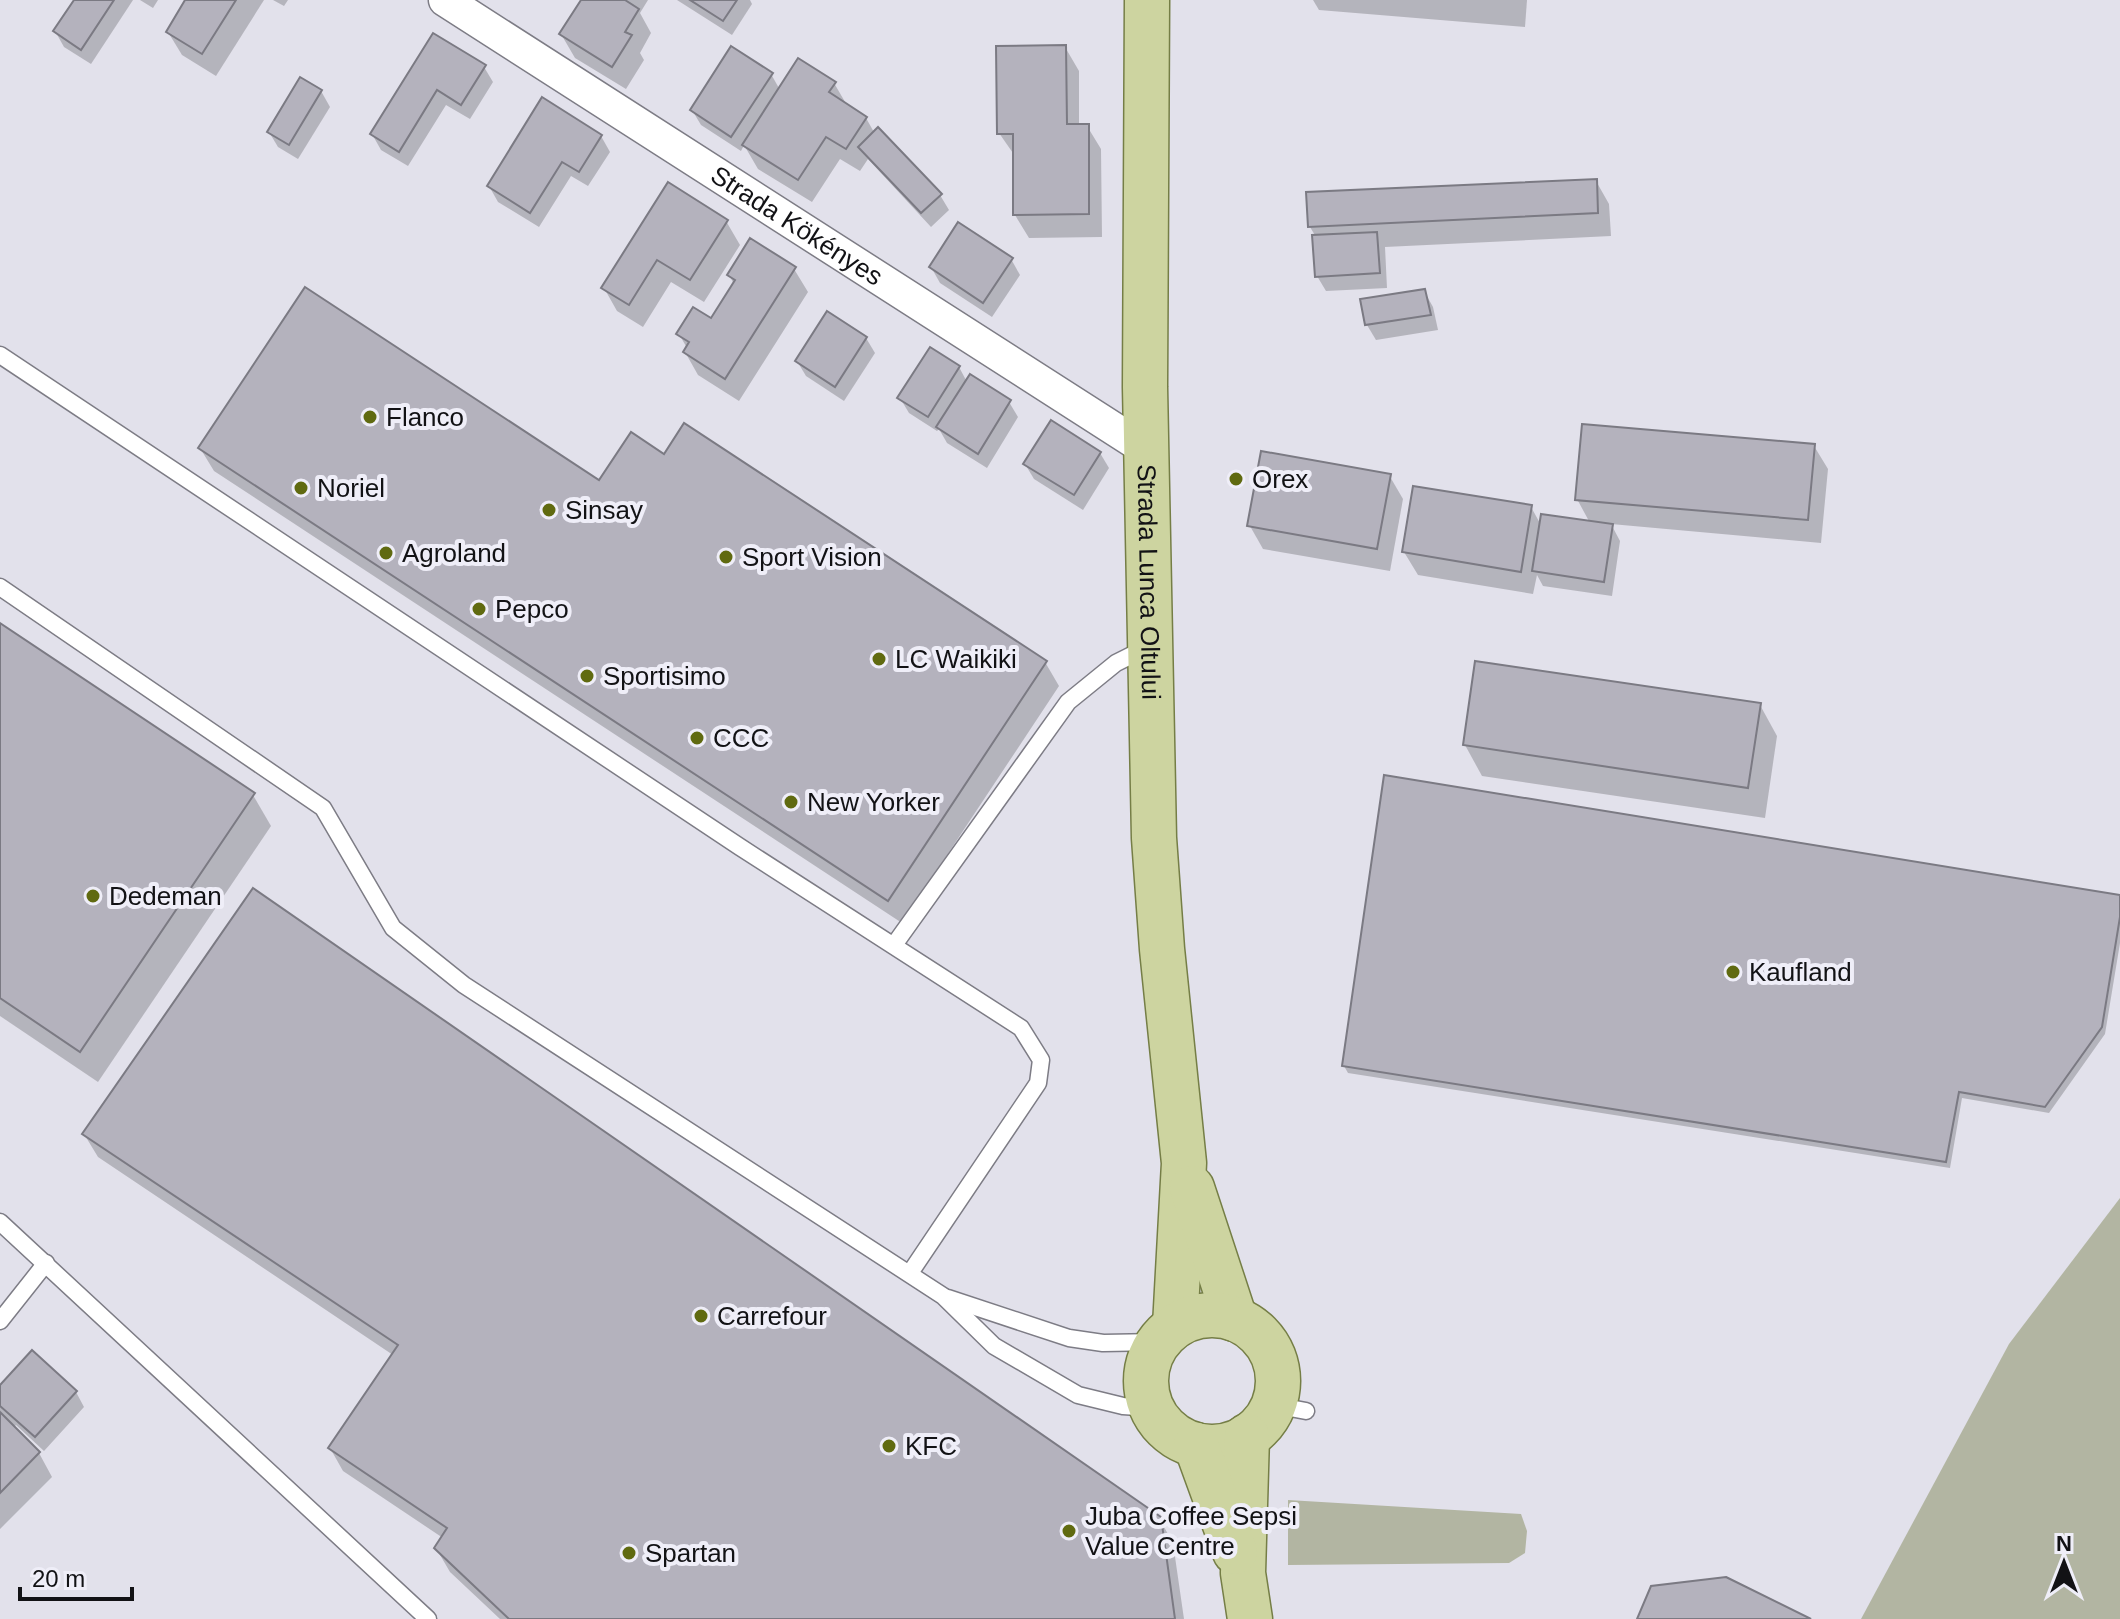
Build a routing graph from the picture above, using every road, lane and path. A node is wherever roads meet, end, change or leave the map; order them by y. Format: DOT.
graph roads {
  1 [pos="445,0"];
  2 [pos="1147,0"];
  3 [pos="0,355"];
  4 [pos="1147,450"];
  5 [pos="0,587"];
  6 [pos="1150,646"];
  7 [pos="894,945"];
  8 [pos="1184,1163"];
  9 [pos="0,1222"];
  10 [pos="46,1263"];
  11 [pos="910,1273"];
  12 [pos="943,1296"];
  13 [pos="1235,1319"];
  14 [pos="0,1321"];
  15 [pos="1167,1334"];
  16 [pos="1152,1408"];
  17 [pos="1276,1417"];
  18 [pos="1196,1445"];
  19 [pos="1243,1573"];
  20 [pos="428,1619"];
  21 [pos="1250,1619"];
  1 -- 4 [label="street, Strada Kökényes"];
  2 -- 4 [label="main road, Strada Lunca Oltului"];
  3 -- 7 [label="lane"];
  4 -- 6 [label="main road, Strada Lunca Oltului"];
  5 -- 11 [label="lane"];
  6 -- 7 [label="lane"];
  6 -- 8 [label="main road, Strada Lunca Oltului"];
  7 -- 11 [label="lane"];
  8 -- 13 [label="main road"];
  8 -- 15 [label="main road"];
  9 -- 10 [label="lane"];
  10 -- 14 [label="lane"];
  10 -- 20 [label="lane"];
  11 -- 12 [label="lane"];
  12 -- 15 [label="lane"];
  12 -- 16 [label="lane"];
  13 -- 15 [label="main road"];
  13 -- 17 [label="main road"];
  15 -- 16 [label="main road"];
  16 -- 18 [label="main road"];
  17 -- 18 [label="main road"];
  17 -- 19 [label="main road"];
  18 -- 19 [label="main road"];
  19 -- 21 [label="main road"];
}
